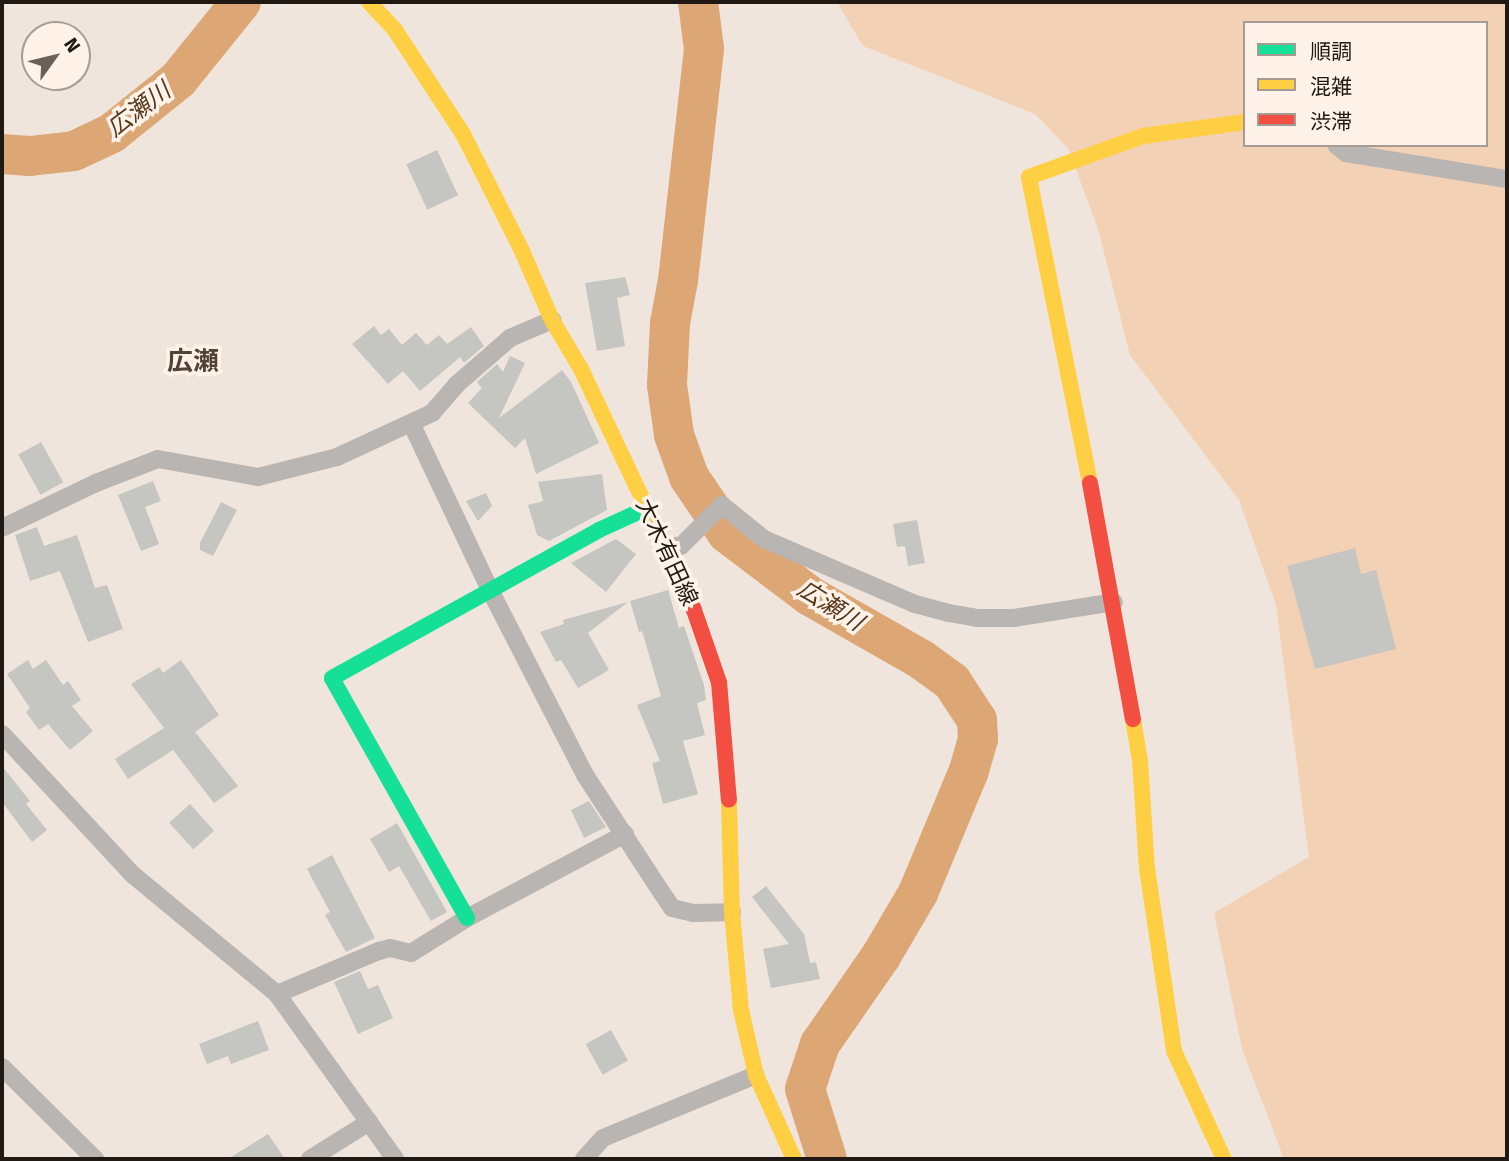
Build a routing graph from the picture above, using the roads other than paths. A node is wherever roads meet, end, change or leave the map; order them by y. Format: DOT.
graph roads {
  1 [pos="369,2"];
  2 [pos="1243,122"];
  3 [pos="1338,147"];
  4 [pos="1507,179"];
  5 [pos="552,320"];
  6 [pos="412,425"];
  7 [pos="646,508"];
  8 [pos="2,528"];
  9 [pos="673,546"];
  10 [pos="491,592"];
  11 [pos="1115,602"];
  12 [pos="2,734"];
  13 [pos="625,834"];
  14 [pos="732,912"];
  15 [pos="467,918"];
  16 [pos="277,994"];
  17 [pos="2,1067"];
  18 [pos="755,1075"];
  19 [pos="369,1122"];
  20 [pos="95,1159"];
  21 [pos="310,1159"];
  22 [pos="395,1159"];
  23 [pos="584,1159"];
  24 [pos="794,1159"];
  25 [pos="1224,1159"];
  1 -- 5 [label="street, 大木有田線"];
  2 -- 11 [label="street"];
  3 -- 4 [label="street"];
  5 -- 6 [label="street"];
  5 -- 7 [label="street, 大木有田線"];
  6 -- 8 [label="street"];
  6 -- 10 [label="street"];
  7 -- 9 [label="street, 大木有田線"];
  7 -- 10 [label="street"];
  9 -- 11 [label="street"];
  9 -- 14 [label="street, 大木有田線"];
  10 -- 13 [label="street"];
  10 -- 15 [label="street"];
  11 -- 25 [label="street"];
  12 -- 16 [label="street"];
  13 -- 14 [label="street"];
  13 -- 15 [label="street"];
  14 -- 18 [label="street, 大木有田線"];
  15 -- 16 [label="street"];
  16 -- 19 [label="street"];
  17 -- 20 [label="street"];
  18 -- 23 [label="street"];
  18 -- 24 [label="street, 大木有田線"];
  19 -- 21 [label="street"];
  19 -- 22 [label="street"];
}
